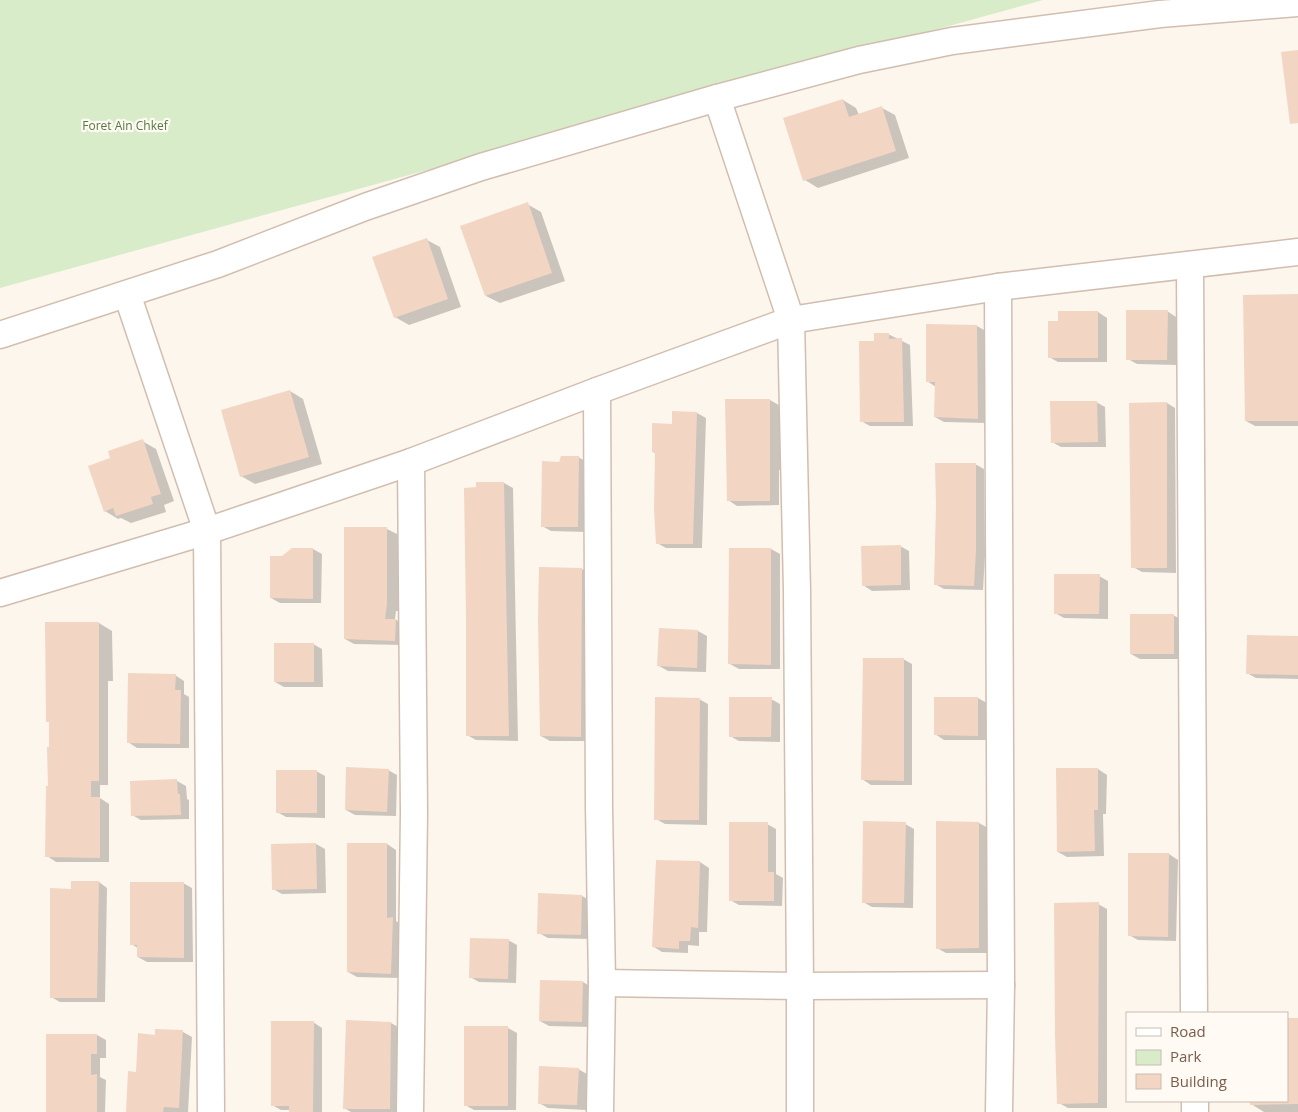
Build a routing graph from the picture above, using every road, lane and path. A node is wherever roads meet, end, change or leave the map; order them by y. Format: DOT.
graph roads {
  1 [pos="1298,3"];
  2 [pos="717,98"];
  3 [pos="1298,252"];
  4 [pos="1190,266"];
  5 [pos="998,287"];
  6 [pos="127,294"];
  7 [pos="791,320"];
  8 [pos="0,335"];
  9 [pos="597,392"];
  10 [pos="411,462"];
  11 [pos="207,531"];
  12 [pos="0,593"];
  13 [pos="602,982"];
  14 [pos="1001,985"];
  15 [pos="800,986"];
  16 [pos="1194,1012"];
  17 [pos="211,1112"];
  18 [pos="410,1112"];
  19 [pos="600,1112"];
  20 [pos="800,1112"];
  21 [pos="999,1112"];
  1 -- 2 [label="street"];
  2 -- 6 [label="street"];
  2 -- 7 [label="street"];
  3 -- 4 [label="street"];
  4 -- 5 [label="street"];
  4 -- 16 [label="street"];
  5 -- 7 [label="street"];
  5 -- 14 [label="street"];
  6 -- 8 [label="street"];
  6 -- 11 [label="street"];
  7 -- 9 [label="street"];
  7 -- 15 [label="street"];
  9 -- 10 [label="street"];
  9 -- 13 [label="street"];
  10 -- 11 [label="street"];
  10 -- 18 [label="street"];
  11 -- 12 [label="street"];
  11 -- 17 [label="street"];
  13 -- 15 [label="street"];
  13 -- 19 [label="street"];
  14 -- 15 [label="street"];
  14 -- 21 [label="street"];
  15 -- 20 [label="street"];
}
